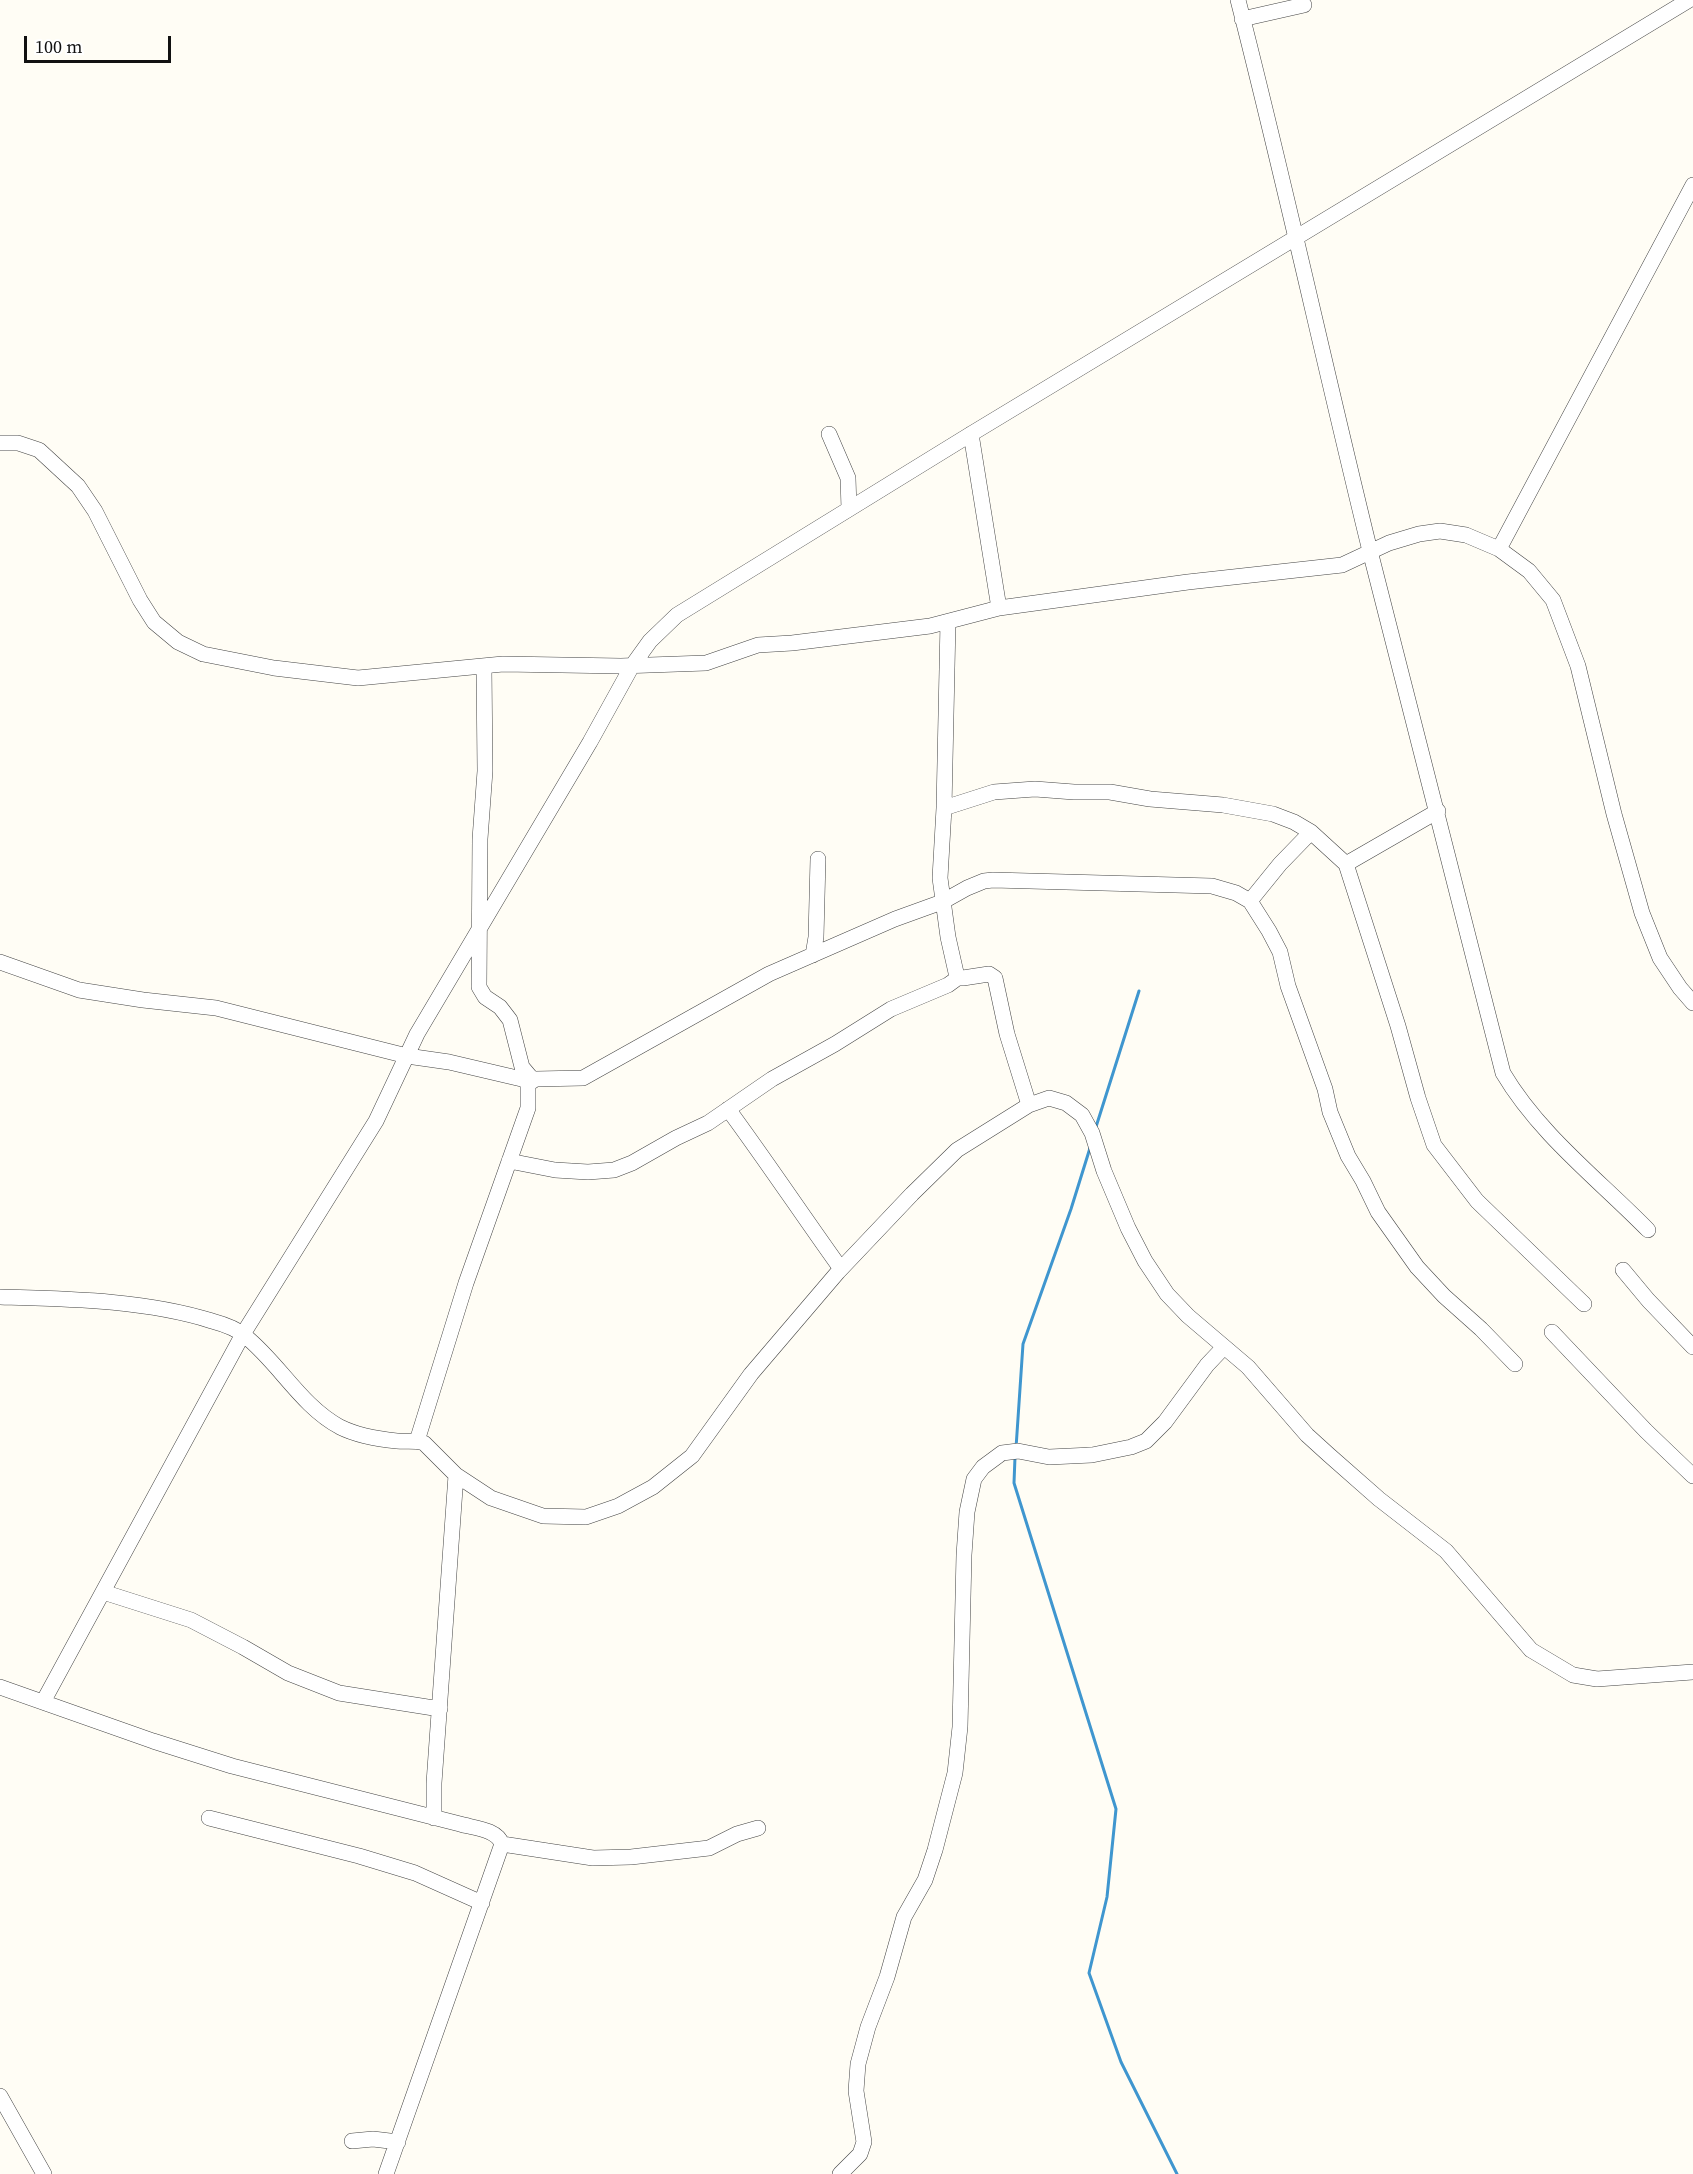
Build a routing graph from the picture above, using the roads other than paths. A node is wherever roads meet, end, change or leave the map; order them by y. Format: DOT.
graph roads {
  1 [pos="1238,0"];
  2 [pos="1689,0"];
  3 [pos="1304,5"];
  4 [pos="1242,19"];
  5 [pos="1693,185"];
  6 [pos="1296,239"];
  7 [pos="829,434"];
  8 [pos="971,434"];
  9 [pos="0,443"];
  10 [pos="849,509"];
  11 [pos="1499,549"];
  12 [pos="1370,551"];
  13 [pos="999,608"];
  14 [pos="948,622"];
  15 [pos="632,666"];
  16 [pos="484,667"];
  17 [pos="944,808"];
  18 [pos="1438,811"];
  19 [pos="1311,832"];
  20 [pos="818,859"];
  21 [pos="1346,864"];
  22 [pos="1250,901"];
  23 [pos="942,902"];
  24 [pos="480,929"];
  25 [pos="813,955"];
  26 [pos="0,962"];
  27 [pos="959,977"];
  28 [pos="1693,1003"];
  29 [pos="407,1056"];
  30 [pos="531,1080"];
  31 [pos="1029,1105"];
  32 [pos="728,1109"];
  33 [pos="509,1161"];
  34 [pos="1648,1230"];
  35 [pos="841,1269"];
  36 [pos="1623,1270"];
  37 [pos="0,1297"];
  38 [pos="1584,1304"];
  39 [pos="1552,1332"];
  40 [pos="243,1334"];
  41 [pos="1224,1347"];
  42 [pos="1693,1347"];
  43 [pos="1515,1364"];
  44 [pos="417,1441"];
  45 [pos="456,1475"];
  46 [pos="1693,1476"];
  47 [pos="103,1592"];
  48 [pos="1693,1672"];
  49 [pos="0,1687"];
  50 [pos="43,1702"];
  51 [pos="440,1709"];
  52 [pos="209,1818"];
  53 [pos="434,1818"];
  54 [pos="758,1828"];
  55 [pos="502,1844"];
  56 [pos="482,1903"];
  57 [pos="0,2096"];
  58 [pos="352,2141"];
  59 [pos="398,2142"];
  60 [pos="44,2174"];
  61 [pos="386,2174"];
  62 [pos="840,2174"];
  1 -- 4 [label="street"];
  2 -- 6 [label="street"];
  3 -- 4 [label="street"];
  4 -- 6 [label="street"];
  5 -- 11 [label="street"];
  6 -- 8 [label="street"];
  6 -- 12 [label="street"];
  7 -- 10 [label="street"];
  8 -- 10 [label="street"];
  8 -- 13 [label="street"];
  9 -- 16 [label="street"];
  10 -- 15 [label="street"];
  11 -- 12 [label="street"];
  11 -- 28 [label="street"];
  12 -- 13 [label="street"];
  12 -- 18 [label="street"];
  13 -- 14 [label="street"];
  14 -- 15 [label="street"];
  14 -- 17 [label="street"];
  15 -- 16 [label="street"];
  15 -- 24 [label="street"];
  16 -- 24 [label="street"];
  17 -- 19 [label="street"];
  17 -- 23 [label="street"];
  18 -- 21 [label="street"];
  18 -- 34 [label="street"];
  19 -- 21 [label="street"];
  19 -- 22 [label="street"];
  20 -- 25 [label="street"];
  21 -- 38 [label="street"];
  22 -- 23 [label="street"];
  22 -- 43 [label="street"];
  23 -- 25 [label="street"];
  23 -- 27 [label="street"];
  24 -- 29 [label="street"];
  24 -- 30 [label="street"];
  25 -- 30 [label="street"];
  26 -- 29 [label="street"];
  27 -- 31 [label="street"];
  27 -- 32 [label="street"];
  29 -- 30 [label="street"];
  29 -- 40 [label="street"];
  30 -- 33 [label="street"];
  31 -- 35 [label="street"];
  31 -- 41 [label="street"];
  32 -- 33 [label="street"];
  32 -- 35 [label="street"];
  33 -- 44 [label="street"];
  35 -- 45 [label="street"];
  36 -- 42 [label="street"];
  37 -- 40 [label="street"];
  39 -- 46 [label="street"];
  40 -- 44 [label="street"];
  40 -- 47 [label="street"];
  41 -- 48 [label="street"];
  41 -- 62 [label="street"];
  44 -- 45 [label="street"];
  45 -- 51 [label="street"];
  47 -- 50 [label="street"];
  47 -- 51 [label="street"];
  49 -- 50 [label="street"];
  50 -- 53 [label="street"];
  51 -- 53 [label="street"];
  52 -- 56 [label="street"];
  53 -- 55 [label="street"];
  54 -- 55 [label="street"];
  55 -- 56 [label="street"];
  56 -- 59 [label="street"];
  57 -- 60 [label="street"];
  58 -- 59 [label="street"];
  59 -- 61 [label="street"];
}
